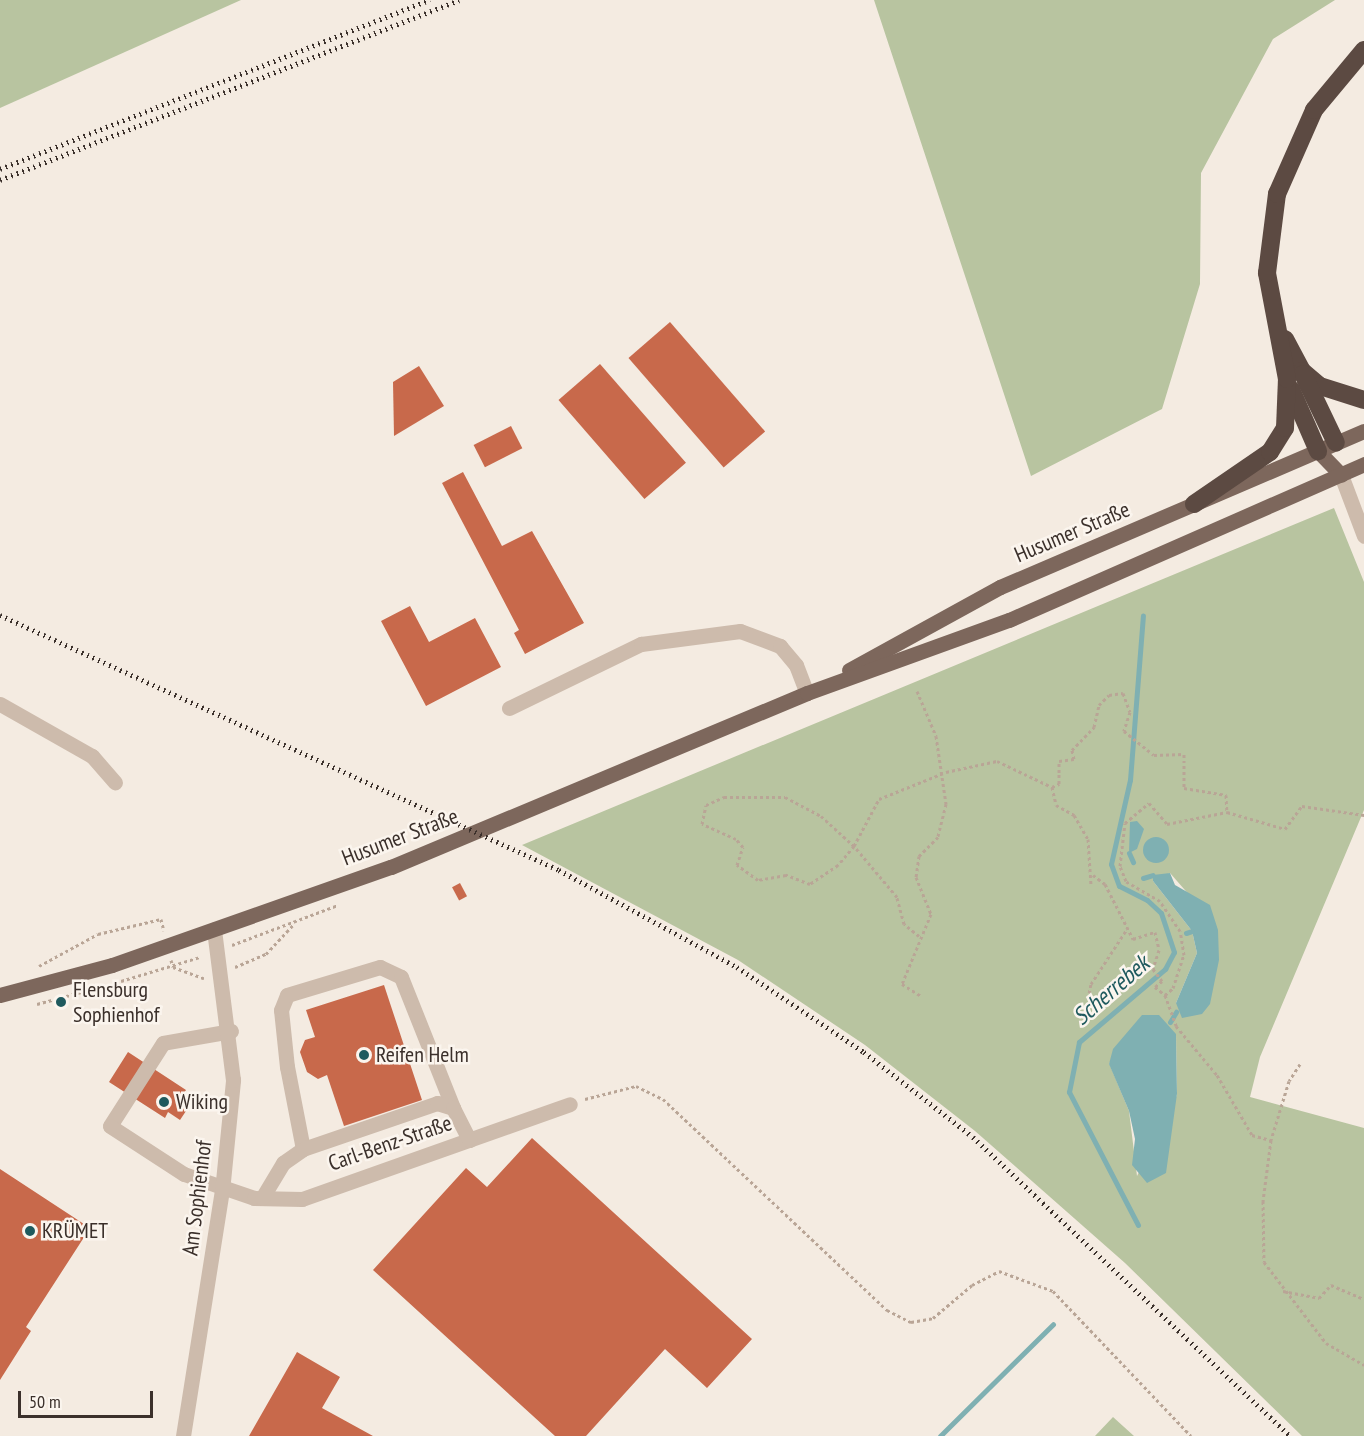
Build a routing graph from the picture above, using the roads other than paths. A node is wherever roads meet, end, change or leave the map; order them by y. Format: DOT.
graph roads {
  1 [pos="1364,50"];
  2 [pos="1294,375"];
  3 [pos="1364,400"];
  4 [pos="1364,431"];
  5 [pos="1336,443"];
  6 [pos="1318,451"];
  7 [pos="1364,464"];
  8 [pos="1341,475"];
  9 [pos="1194,504"];
  10 [pos="1364,536"];
  11 [pos="807,693"];
  12 [pos="0,704"];
  13 [pos="509,708"];
  14 [pos="115,782"];
  15 [pos="214,930"];
  16 [pos="0,995"];
  17 [pos="231,1031"];
  18 [pos="570,1104"];
  19 [pos="453,1108"];
  20 [pos="469,1140"];
  21 [pos="303,1149"];
  22 [pos="222,1191"];
  23 [pos="262,1198"];
  24 [pos="183,1436"];
  1 -- 2 [label="highway"];
  2 -- 3 [label="highway"];
  2 -- 5 [label="highway"];
  2 -- 6 [label="highway"];
  2 -- 9 [label="highway"];
  4 -- 5 [label="main road, Husumer Straße"];
  5 -- 6 [label="main road, Husumer Straße"];
  5 -- 8 [label="main road"];
  6 -- 8 [label="main road"];
  6 -- 9 [label="main road, Husumer Straße"];
  7 -- 8 [label="main road, Husumer Straße"];
  8 -- 10 [label="street"];
  8 -- 11 [label="main road, Husumer Straße"];
  9 -- 11 [label="main road, Husumer Straße"];
  11 -- 13 [label="street"];
  11 -- 15 [label="main road, Husumer Straße"];
  12 -- 14 [label="street"];
  15 -- 16 [label="main road, Husumer Straße"];
  15 -- 17 [label="street, Am Sophienhof"];
  17 -- 22 [label="street, Am Sophienhof"];
  17 -- 22 [label="street"];
  18 -- 20 [label="street, Carl-Benz-Straße"];
  19 -- 20 [label="street"];
  19 -- 21 [label="street"];
  19 -- 21 [label="street"];
  20 -- 23 [label="street, Carl-Benz-Straße"];
  21 -- 23 [label="street"];
  22 -- 23 [label="street, Carl-Benz-Straße"];
  22 -- 24 [label="street, Am Sophienhof"];
}
